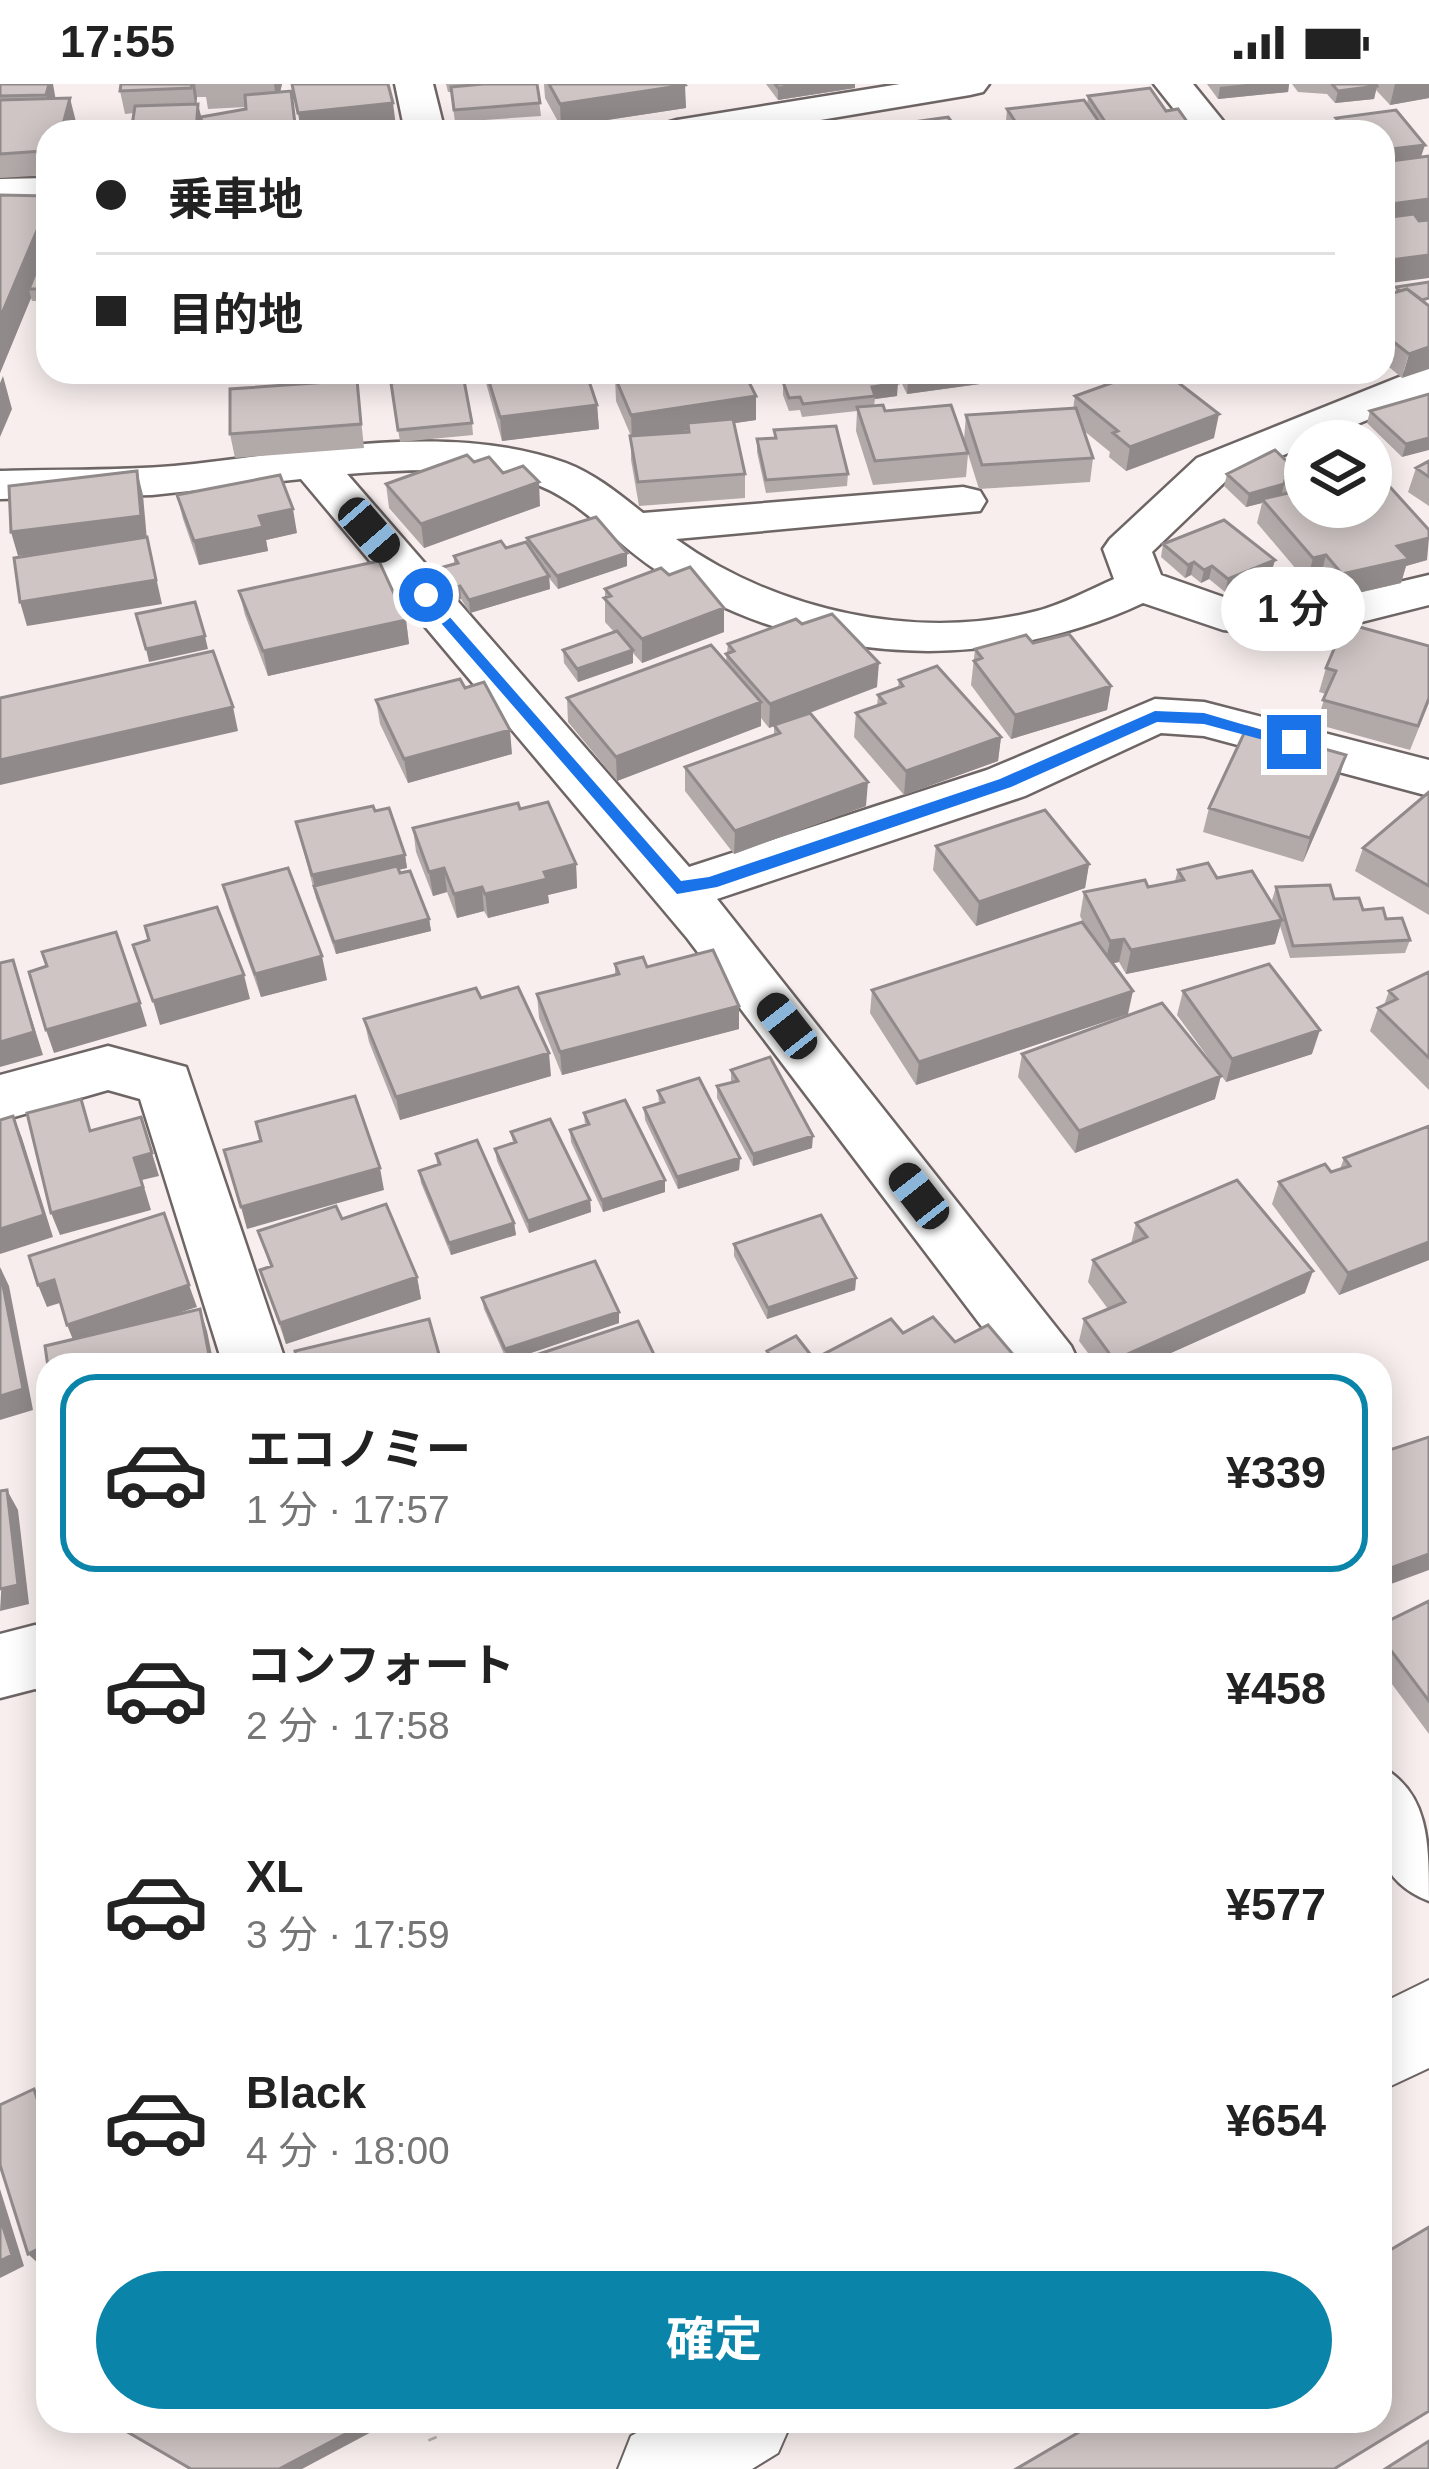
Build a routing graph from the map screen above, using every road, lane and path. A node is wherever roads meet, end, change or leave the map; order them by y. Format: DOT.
graph roads {
  1 [pos="414,84"];
  2 [pos="705,84"];
  3 [pos="1172,84"];
  4 [pos="966,96"];
  5 [pos="422,120"];
  6 [pos="728,120"];
  7 [pos="756,120"];
  8 [pos="1202,120"];
  9 [pos="36,190"];
  10 [pos="0,191"];
  11 [pos="1429,378"];
  12 [pos="313,464"];
  13 [pos="0,485"];
  14 [pos="963,501"];
  15 [pos="636,528"];
  16 [pos="1141,585"];
  17 [pos="1429,590"];
  18 [pos="1366,605"];
  19 [pos="1407,650"];
  20 [pos="1429,778"];
  21 [pos="677,888"];
  22 [pos="0,1098"];
  23 [pos="252,1353"];
  24 [pos="1039,1353"];
  25 [pos="36,1657"];
  26 [pos="0,1666"];
  27 [pos="1392,1817"];
  28 [pos="1429,1865"];
  29 [pos="1429,2021"];
  30 [pos="1392,2043"];
  31 [pos="430,2433"];
  32 [pos="726,2433"];
  33 [pos="433,2440"];
  34 [pos="664,2469"];
  1 -- 5 [label="street"];
  2 -- 6 [label="street"];
  3 -- 8 [label="street"];
  4 -- 7 [label="street"];
  9 -- 10 [label="street"];
  11 -- 16 [label="street"];
  12 -- 13 [label="street"];
  12 -- 15 [label="street"];
  12 -- 21 [label="street"];
  14 -- 15 [label="street"];
  15 -- 16 [label="street"];
  16 -- 18 [label="street"];
  17 -- 18 [label="street"];
  18 -- 19 [label="street"];
  20 -- 21 [label="street"];
  21 -- 24 [label="street"];
  22 -- 23 [label="street"];
  25 -- 26 [label="street"];
  27 -- 28 [label="street"];
  29 -- 30 [label="street"];
  31 -- 33 [label="path"];
  32 -- 34 [label="street"];
}
